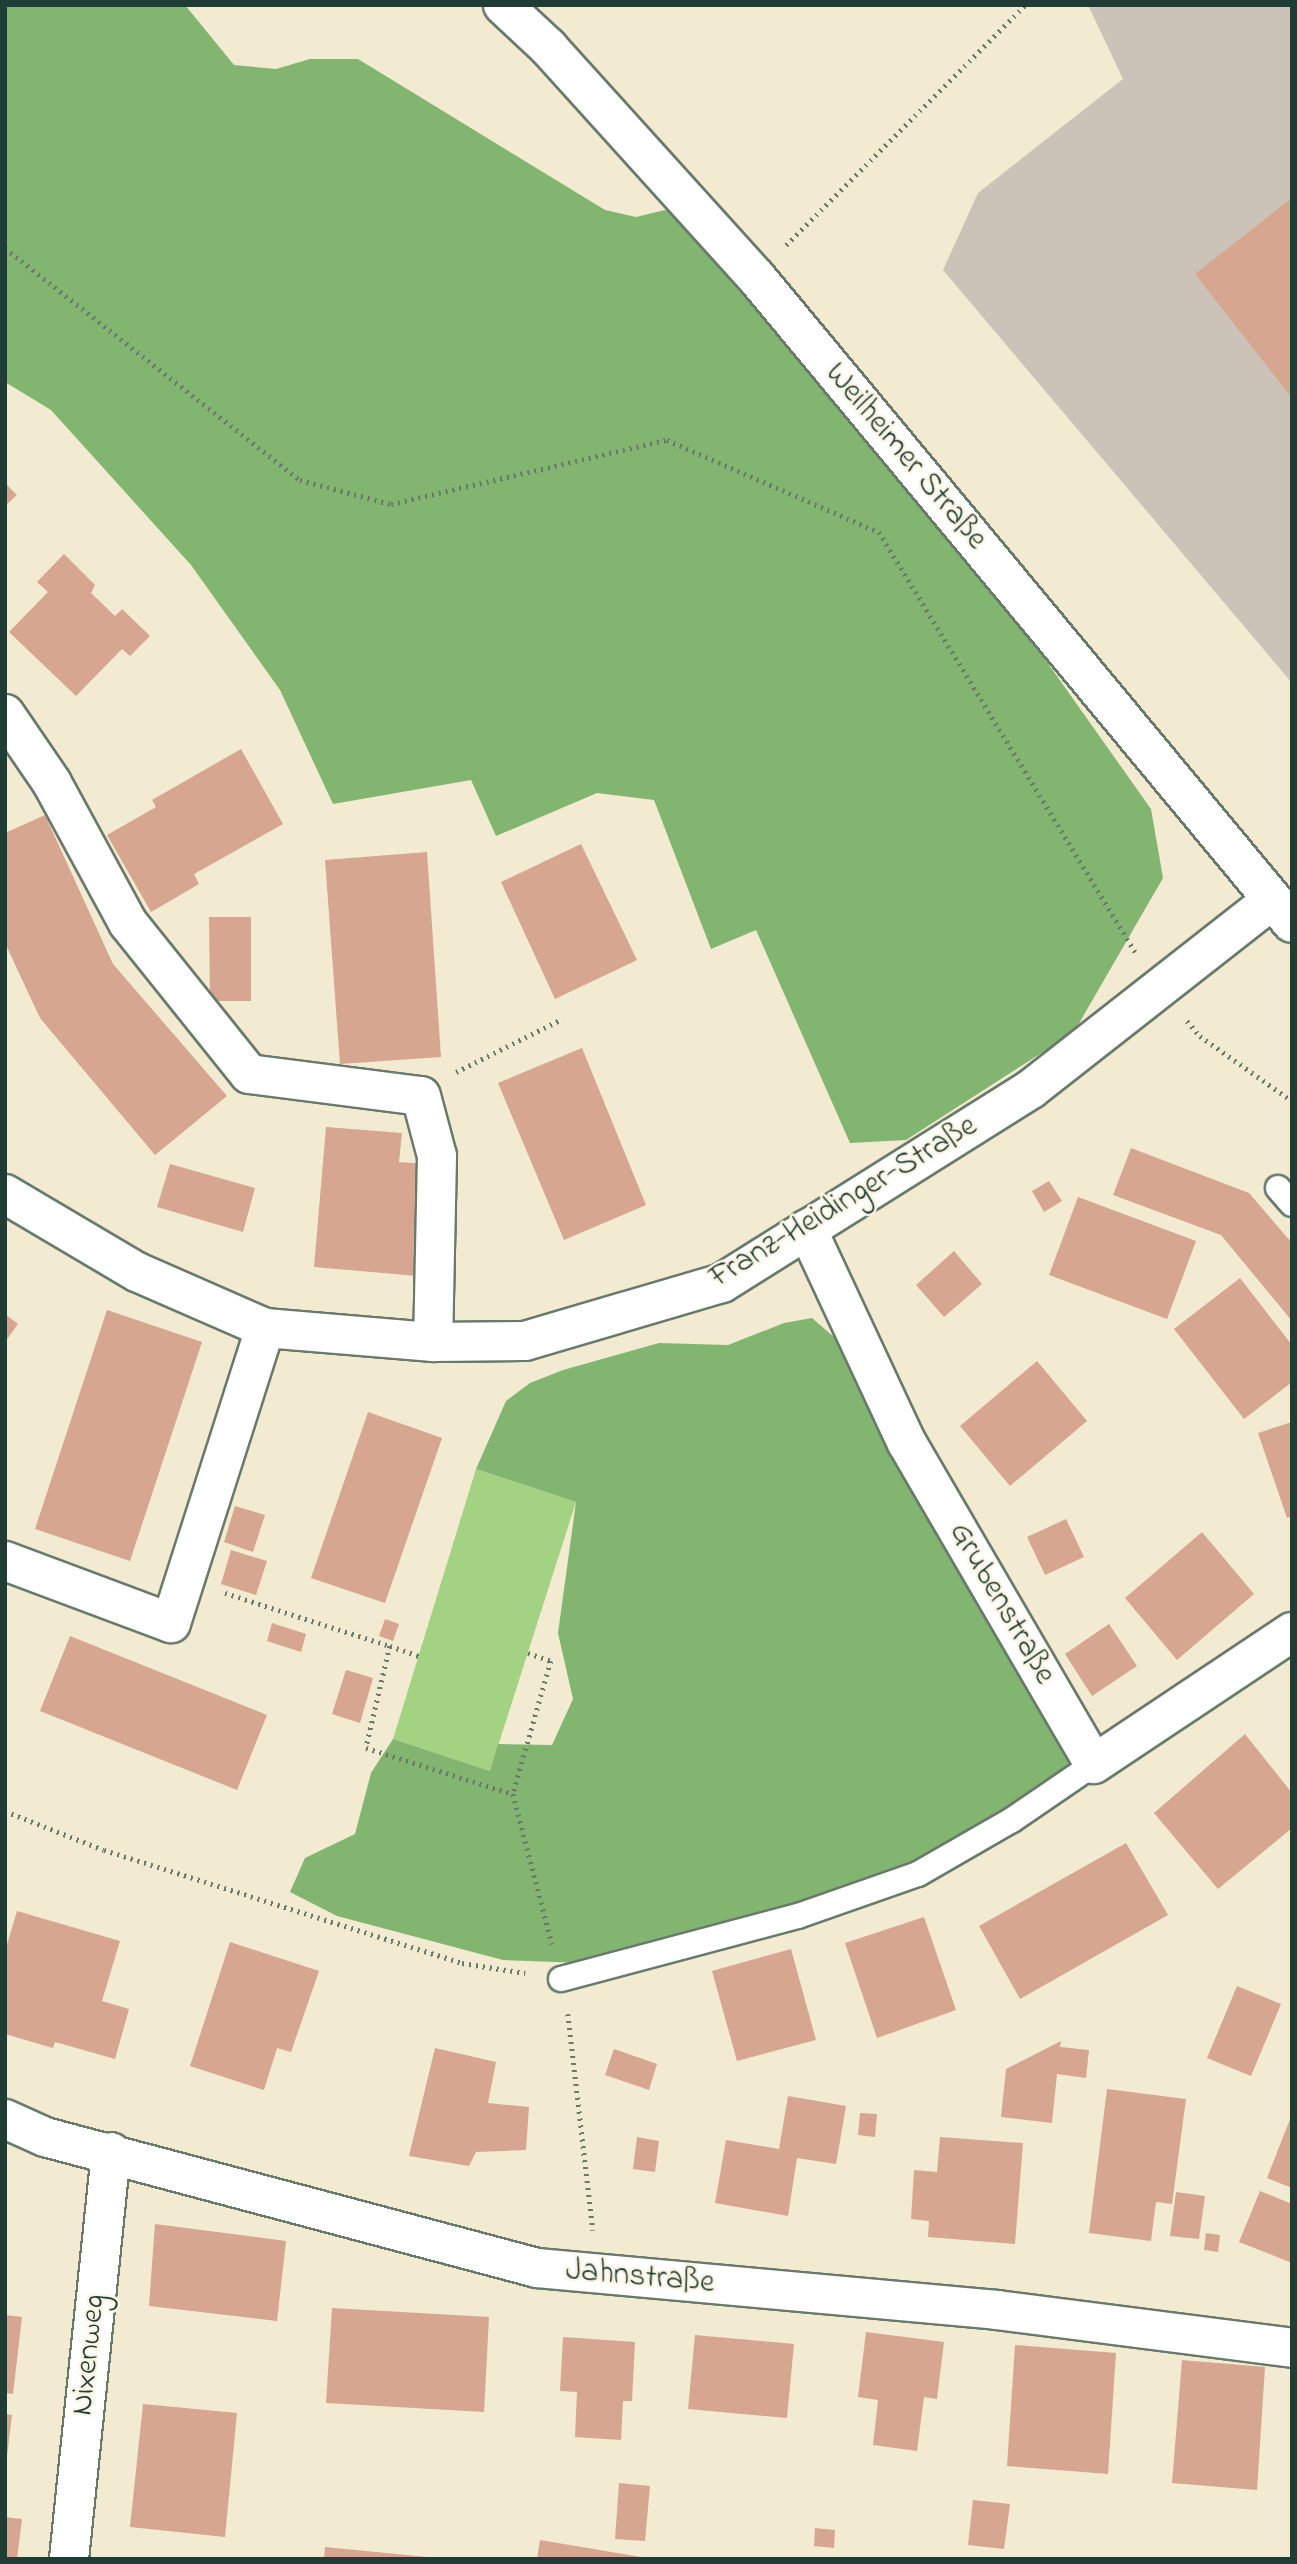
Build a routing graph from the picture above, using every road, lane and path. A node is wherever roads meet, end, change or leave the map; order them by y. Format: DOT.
graph roads {
  1 [pos="503,5"];
  2 [pos="1025,5"];
  3 [pos="5,248"];
  4 [pos="756,276"];
  5 [pos="5,714"];
  6 [pos="1282,911"];
  7 [pos="1158,989"];
  8 [pos="562,1019"];
  9 [pos="421,1096"];
  10 [pos="1292,1101"];
  11 [pos="5,1194"];
  12 [pos="807,1229"];
  13 [pos="265,1328"];
  14 [pos="433,1342"];
  15 [pos="5,1561"];
  16 [pos="184,1580"];
  17 [pos="1292,1632"];
  18 [pos="390,1646"];
  19 [pos="528,1653"];
  20 [pos="419,1656"];
  21 [pos="1094,1764"];
  22 [pos="513,1794"];
  23 [pos="5,1811"];
  24 [pos="561,1979"];
  25 [pos="5,2119"];
  26 [pos="111,2152"];
  27 [pos="589,2196"];
  28 [pos="1292,2348"];
  29 [pos="69,2559"];
  1 -- 4 [label="street, Weilheimer Straße"];
  2 -- 4 [label="path"];
  3 -- 7 [label="path"];
  4 -- 6 [label="street, Weilheimer Straße"];
  5 -- 9 [label="street"];
  6 -- 7 [label="street, Franz-Heidinger-Straße"];
  7 -- 10 [label="path"];
  7 -- 12 [label="street, Franz-Heidinger-Straße"];
  8 -- 9 [label="path"];
  9 -- 14 [label="street"];
  11 -- 13 [label="street, Franz-Heidinger-Straße"];
  12 -- 14 [label="street, Franz-Heidinger-Straße"];
  12 -- 21 [label="street, Grubenstraße"];
  13 -- 14 [label="street, Franz-Heidinger-Straße"];
  13 -- 16 [label="street"];
  15 -- 16 [label="street"];
  16 -- 18 [label="path"];
  17 -- 21 [label="street"];
  18 -- 20 [label="path"];
  18 -- 22 [label="path"];
  19 -- 22 [label="path"];
  21 -- 24 [label="lane"];
  22 -- 24 [label="path"];
  23 -- 24 [label="path"];
  24 -- 27 [label="path"];
  25 -- 26 [label="street, Jahnstraße"];
  26 -- 28 [label="street, Jahnstraße"];
  26 -- 29 [label="street, Nixenweg"];
}
